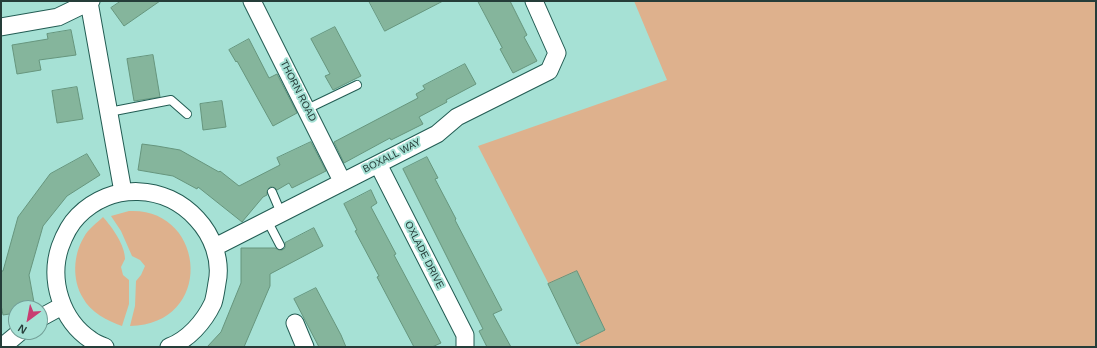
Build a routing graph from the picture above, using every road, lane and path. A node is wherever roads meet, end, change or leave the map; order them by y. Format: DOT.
graph roads {
  1 [pos="252,1"];
  2 [pos="534,1"];
  3 [pos="90,2"];
  4 [pos="1,27"];
  5 [pos="357,85"];
  6 [pos="307,109"];
  7 [pos="109,112"];
  8 [pos="187,114"];
  9 [pos="378,164"];
  10 [pos="342,181"];
  11 [pos="123,192"];
  12 [pos="272,192"];
  13 [pos="274,216"];
  14 [pos="280,245"];
  15 [pos="214,247"];
  16 [pos="62,306"];
  17 [pos="48,314"];
  18 [pos="295,323"];
  19 [pos="10,340"];
  20 [pos="2,347"];
  21 [pos="105,347"];
  22 [pos="169,347"];
  23 [pos="305,347"];
  24 [pos="465,347"];
  1 -- 6 [label="street, THORN ROAD"];
  2 -- 9 [label="street, BOXALL WAY"];
  3 -- 4 [label="street"];
  3 -- 7 [label="street"];
  5 -- 6 [label="lane"];
  6 -- 10 [label="street, THORN ROAD"];
  7 -- 8 [label="lane"];
  7 -- 11 [label="street"];
  9 -- 10 [label="street, BOXALL WAY"];
  9 -- 24 [label="street, OXLADE DRIVE"];
  10 -- 13 [label="street, BOXALL WAY"];
  11 -- 15 [label="street"];
  11 -- 16 [label="street"];
  12 -- 13 [label="lane"];
  13 -- 14 [label="lane"];
  13 -- 15 [label="street, BOXALL WAY"];
  15 -- 22 [label="street"];
  16 -- 17 [label="street"];
  16 -- 21 [label="street"];
  18 -- 23 [label="street"];
  19 -- 20 [label="street"];
}
